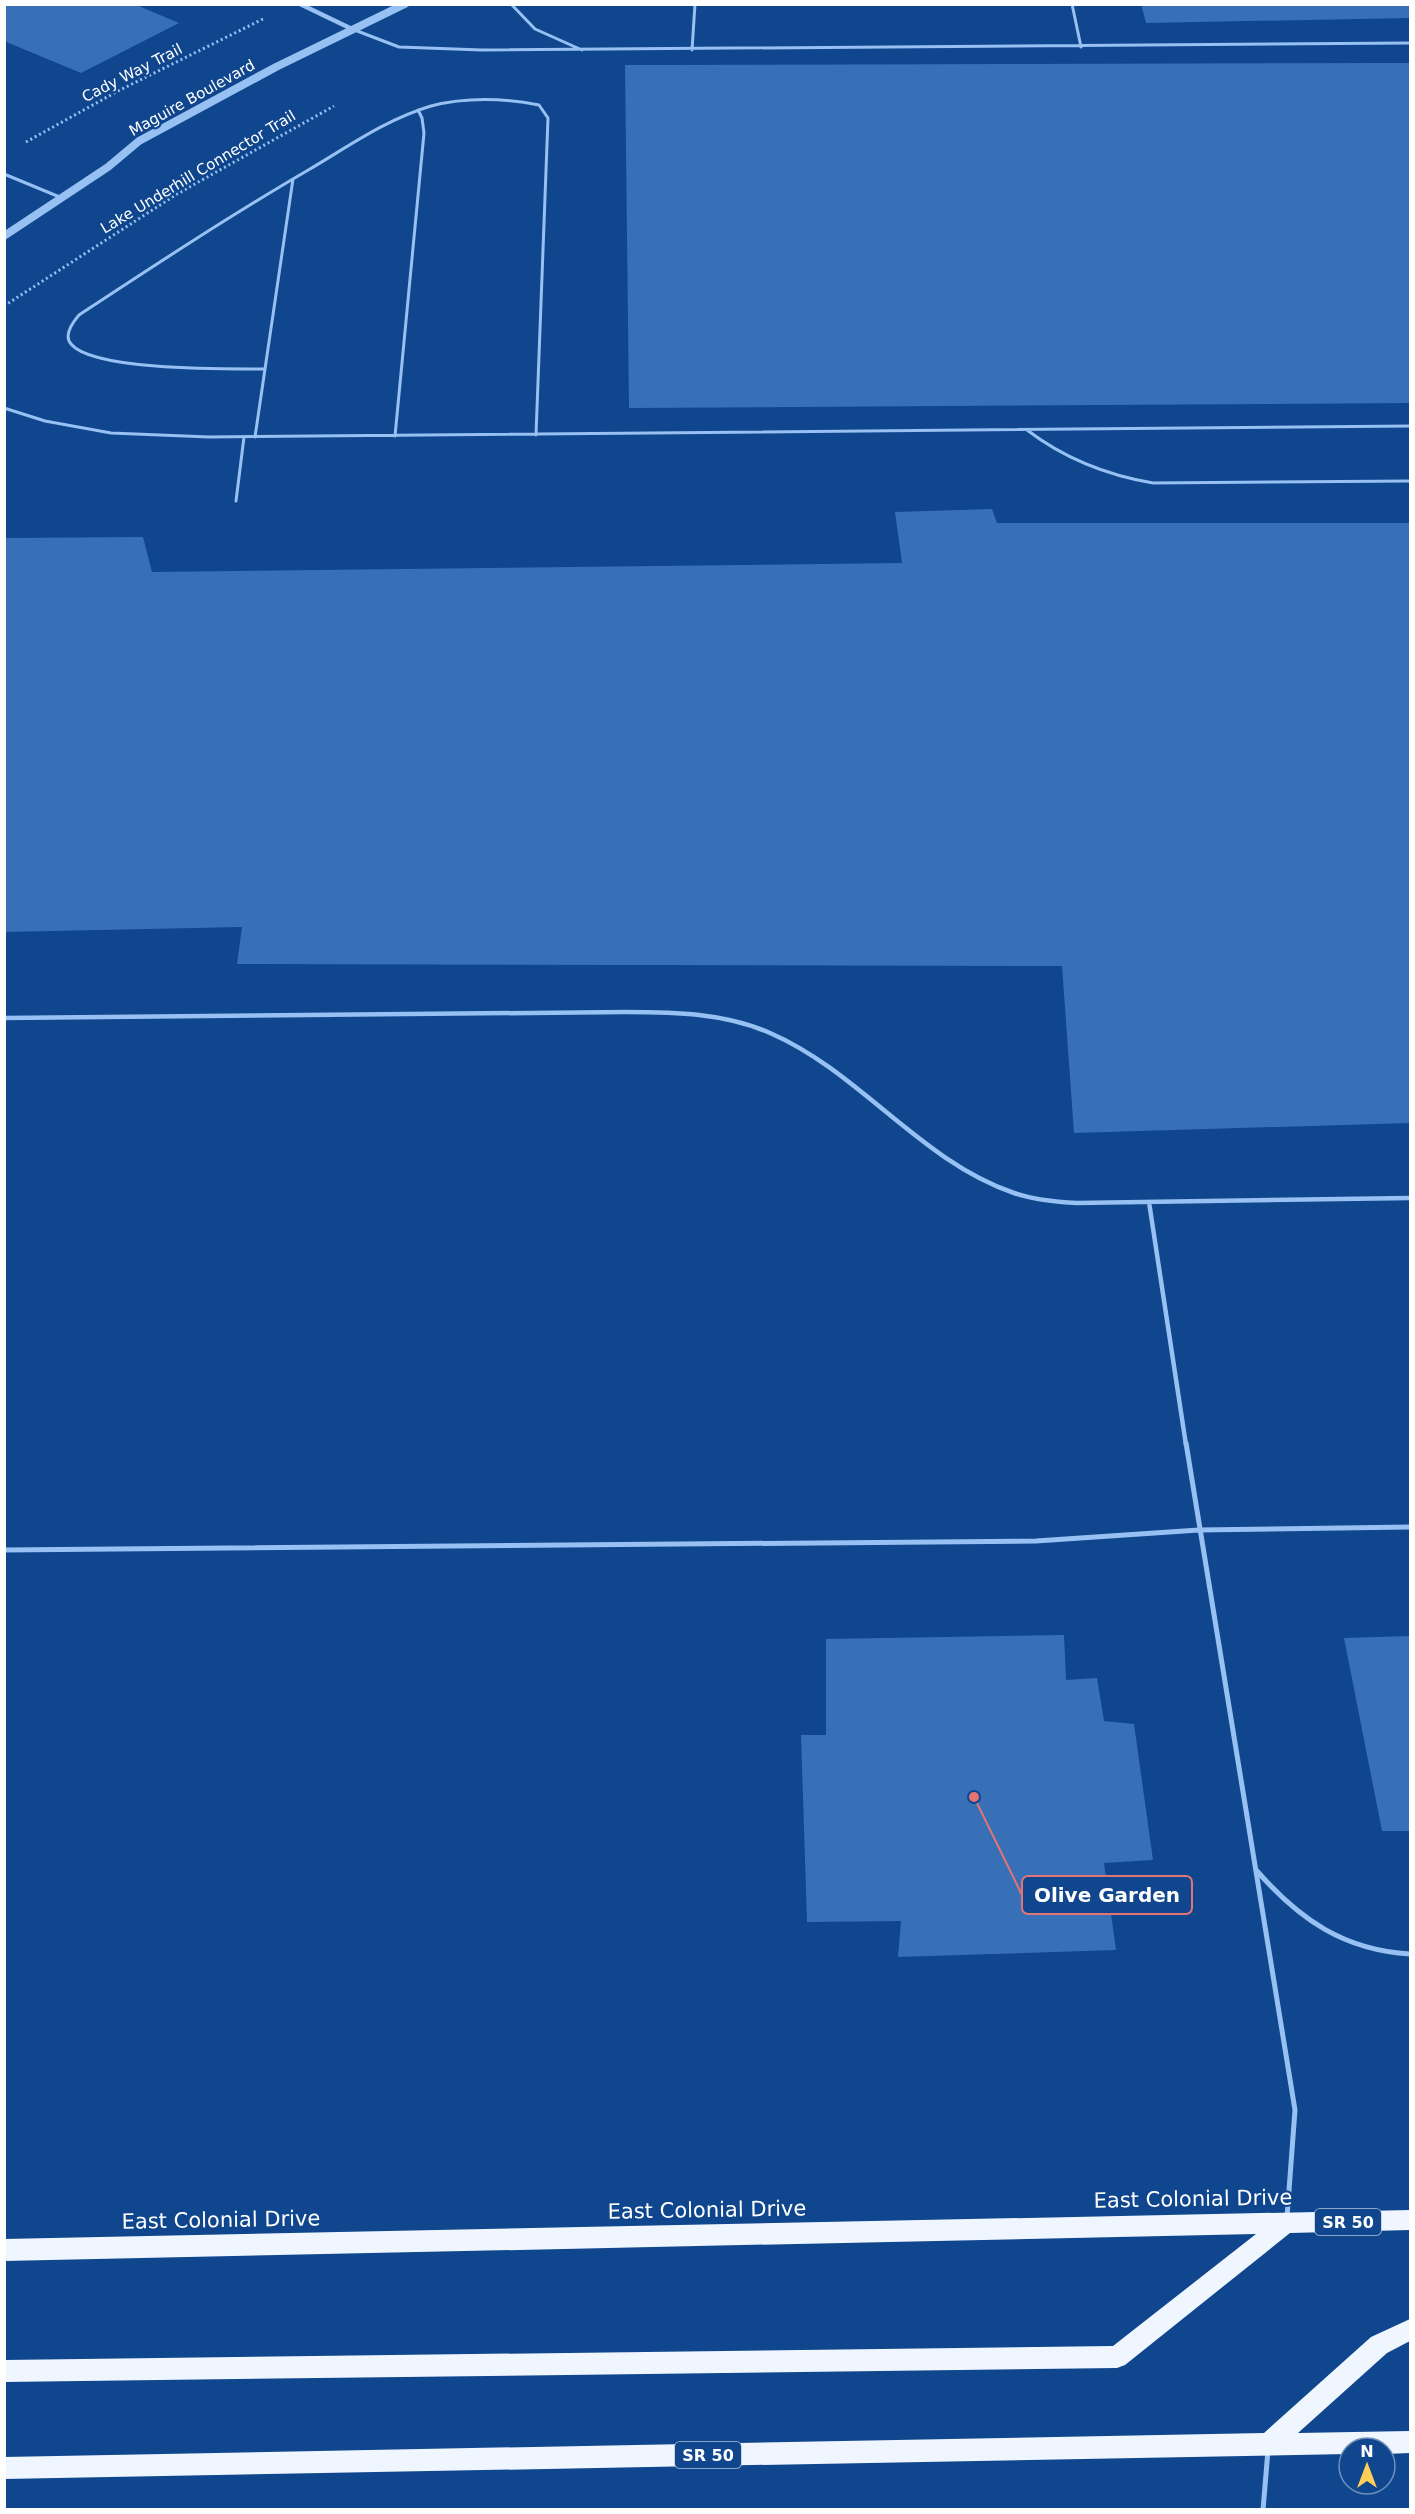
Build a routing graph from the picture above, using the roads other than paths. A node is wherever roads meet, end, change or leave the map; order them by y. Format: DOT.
graph roads {
  1 [pos="300,4"];
  2 [pos="405,4"];
  3 [pos="511,4"];
  4 [pos="695,4"];
  5 [pos="1072,4"];
  6 [pos="352,29"];
  7 [pos="1410,43"];
  8 [pos="1081,47"];
  9 [pos="692,50"];
  10 [pos="584,51"];
  11 [pos="418,110"];
  12 [pos="4,174"];
  13 [pos="294,178"];
  14 [pos="62,198"];
  15 [pos="4,236"];
  16 [pos="265,369"];
  17 [pos="4,408"];
  18 [pos="1410,426"];
  19 [pos="1027,430"];
  20 [pos="537,435"];
  21 [pos="395,436"];
  22 [pos="244,437"];
  23 [pos="255,437"];
  24 [pos="1410,481"];
  25 [pos="236,501"];
  26 [pos="4,1018"];
  27 [pos="1410,1198"];
  28 [pos="1149,1202"];
  29 [pos="1410,1527"];
  30 [pos="1199,1530"];
  31 [pos="4,1550"];
  32 [pos="1256,1869"];
  33 [pos="1410,1954"];
  34 [pos="1410,2220"];
  35 [pos="1286,2223"];
  36 [pos="4,2250"];
  37 [pos="1410,2330"];
  38 [pos="4,2371"];
  39 [pos="1410,2442"];
  40 [pos="1268,2445"];
  41 [pos="4,2468"];
  42 [pos="1263,2510"];
  1 -- 6 [label="street"];
  2 -- 6 [label="street, Maguire Boulevard"];
  3 -- 10 [label="lane"];
  4 -- 9 [label="lane"];
  5 -- 8 [label="lane"];
  6 -- 10 [label="lane"];
  6 -- 14 [label="street, Maguire Boulevard"];
  7 -- 8 [label="lane"];
  8 -- 9 [label="lane"];
  9 -- 10 [label="lane"];
  11 -- 13 [label="lane"];
  11 -- 20 [label="lane"];
  11 -- 21 [label="lane"];
  12 -- 14 [label="lane"];
  13 -- 16 [label="lane"];
  13 -- 16 [label="lane"];
  14 -- 15 [label="street, Maguire Boulevard"];
  16 -- 23 [label="lane"];
  17 -- 22 [label="lane"];
  18 -- 19 [label="lane"];
  19 -- 20 [label="lane"];
  19 -- 24 [label="lane"];
  20 -- 21 [label="lane"];
  21 -- 23 [label="lane"];
  22 -- 23 [label="lane"];
  22 -- 25 [label="lane"];
  26 -- 28 [label="lane"];
  27 -- 28 [label="lane"];
  28 -- 30 [label="lane"];
  29 -- 30 [label="lane"];
  30 -- 31 [label="lane"];
  30 -- 32 [label="lane"];
  32 -- 33 [label="lane"];
  32 -- 35 [label="lane"];
  34 -- 35 [label="highway, East Colonial Drive / SR 50"];
  35 -- 36 [label="highway, East Colonial Drive / SR 50"];
  35 -- 38 [label="highway"];
  37 -- 40 [label="highway"];
  39 -- 40 [label="highway, SR 50"];
  40 -- 41 [label="highway, SR 50"];
  40 -- 42 [label="lane"];
}
